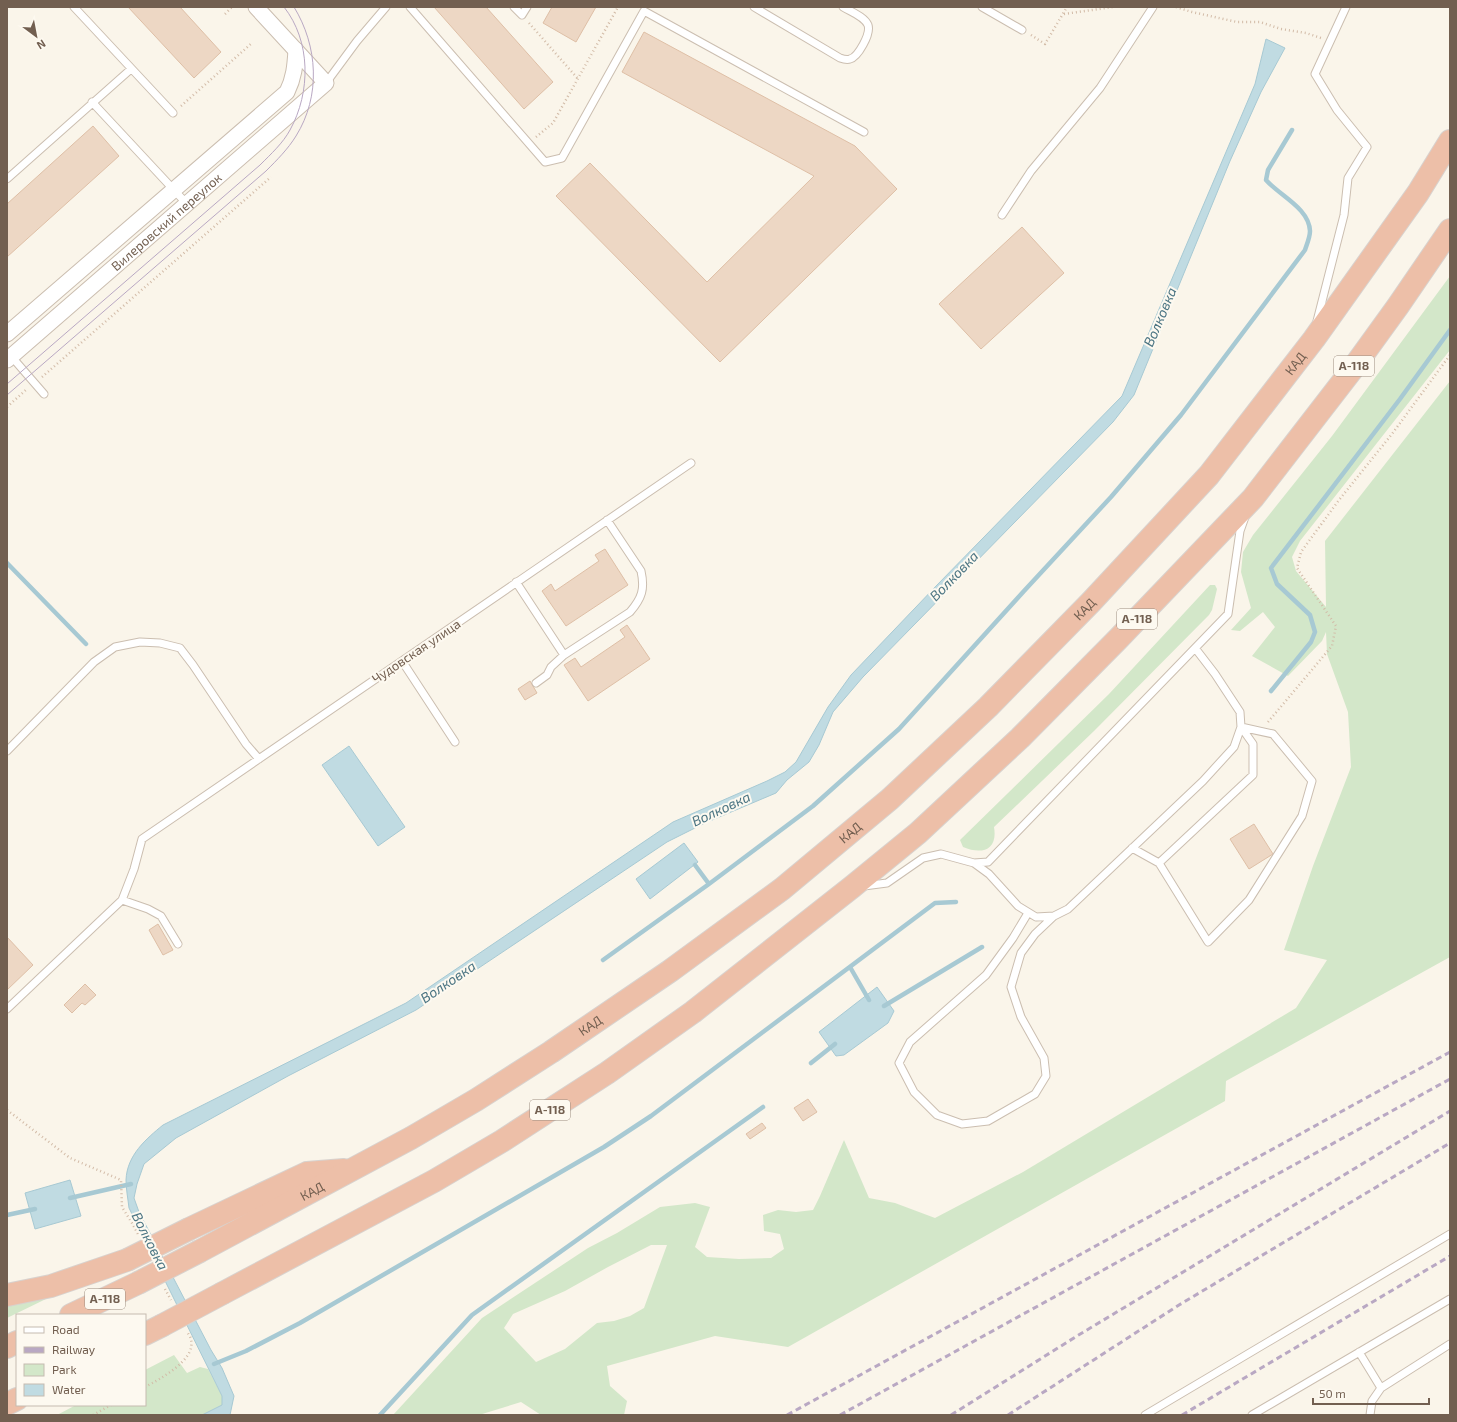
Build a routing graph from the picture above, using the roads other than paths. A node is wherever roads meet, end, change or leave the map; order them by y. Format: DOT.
graph roads {
  1 [pos="74,7"];
  2 [pos="256,7"];
  3 [pos="386,7"];
  4 [pos="410,7"];
  5 [pos="514,7"];
  6 [pos="526,7"];
  7 [pos="754,7"];
  8 [pos="843,7"];
  9 [pos="982,7"];
  10 [pos="1153,7"];
  11 [pos="1346,7"];
  12 [pos="1022,30"];
  13 [pos="296,50"];
  14 [pos="131,69"];
  15 [pos="326,83"];
  16 [pos="92,102"];
  17 [pos="173,113"];
  18 [pos="864,132"];
  19 [pos="1450,141"];
  20 [pos="7,179"];
  21 [pos="174,190"];
  22 [pos="186,204"];
  23 [pos="1002,215"];
  24 [pos="1450,230"];
  25 [pos="7,334"];
  26 [pos="1314,339"];
  27 [pos="8,357"];
  28 [pos="44,394"];
  29 [pos="691,463"];
  30 [pos="1253,498"];
  31 [pos="607,520"];
  32 [pos="516,582"];
  33 [pos="1195,648"];
  34 [pos="564,655"];
  35 [pos="402,661"];
  36 [pos="536,683"];
  37 [pos="1241,727"];
  38 [pos="455,742"];
  39 [pos="7,751"];
  40 [pos="259,759"];
  41 [pos="1132,848"];
  42 [pos="1159,862"];
  43 [pos="974,863"];
  44 [pos="852,887"];
  45 [pos="122,900"];
  46 [pos="1028,913"];
  47 [pos="1054,916"];
  48 [pos="178,944"];
  49 [pos="7,1009"];
  50 [pos="353,1169"];
  51 [pos="1450,1234"];
  52 [pos="7,1295"];
  53 [pos="1450,1299"];
  54 [pos="73,1314"];
  55 [pos="153,1330"];
  56 [pos="16,1342"];
  57 [pos="1450,1344"];
  58 [pos="7,1347"];
  59 [pos="1359,1352"];
  60 [pos="1380,1388"];
  61 [pos="16,1400"];
  62 [pos="7,1404"];
  63 [pos="1145,1415"];
  64 [pos="1252,1415"];
  65 [pos="1370,1415"];
  1 -- 14 [label="lane"];
  2 -- 13 [label="street"];
  3 -- 15 [label="lane"];
  4 -- 18 [label="lane"];
  5 -- 6 [label="lane"];
  7 -- 8 [label="lane"];
  9 -- 12 [label="lane"];
  10 -- 23 [label="lane"];
  11 -- 26 [label="lane"];
  13 -- 15 [label="street"];
  13 -- 21 [label="street, Вилеровский переулок"];
  14 -- 16 [label="lane"];
  14 -- 17 [label="lane"];
  15 -- 22 [label="street, Вилеровский переулок"];
  16 -- 20 [label="lane"];
  16 -- 21 [label="lane"];
  19 -- 26 [label="highway, КАД / А-118"];
  21 -- 22 [label="lane"];
  21 -- 25 [label="street, Вилеровский переулок"];
  22 -- 27 [label="street, Вилеровский переулок"];
  24 -- 30 [label="highway, А-118"];
  26 -- 50 [label="highway, КАД / А-118"];
  27 -- 28 [label="lane"];
  29 -- 31 [label="lane, Чудовская улица"];
  30 -- 33 [label="lane"];
  30 -- 44 [label="highway, А-118"];
  31 -- 32 [label="lane, Чудовская улица"];
  31 -- 34 [label="lane"];
  32 -- 34 [label="lane"];
  32 -- 35 [label="lane, Чудовская улица"];
  33 -- 37 [label="lane"];
  33 -- 43 [label="lane"];
  34 -- 36 [label="lane"];
  35 -- 38 [label="lane"];
  35 -- 40 [label="lane, Чудовская улица"];
  37 -- 41 [label="lane"];
  37 -- 42 [label="lane"];
  37 -- 42 [label="lane"];
  39 -- 40 [label="lane"];
  40 -- 45 [label="lane, Чудовская улица"];
  41 -- 42 [label="lane"];
  41 -- 47 [label="lane"];
  43 -- 44 [label="lane"];
  43 -- 46 [label="lane"];
  44 -- 55 [label="highway, А-118, bridge"];
  45 -- 48 [label="lane"];
  45 -- 49 [label="lane"];
  46 -- 47 [label="lane"];
  46 -- 47 [label="lane"];
  50 -- 52 [label="highway, bridge"];
  50 -- 54 [label="highway, КАД / А-118, bridge"];
  51 -- 63 [label="lane"];
  53 -- 59 [label="lane"];
  56 -- 58 [label="highway"];
  57 -- 60 [label="lane"];
  59 -- 60 [label="lane"];
  59 -- 64 [label="lane"];
  60 -- 65 [label="lane"];
  61 -- 62 [label="highway"];
}
